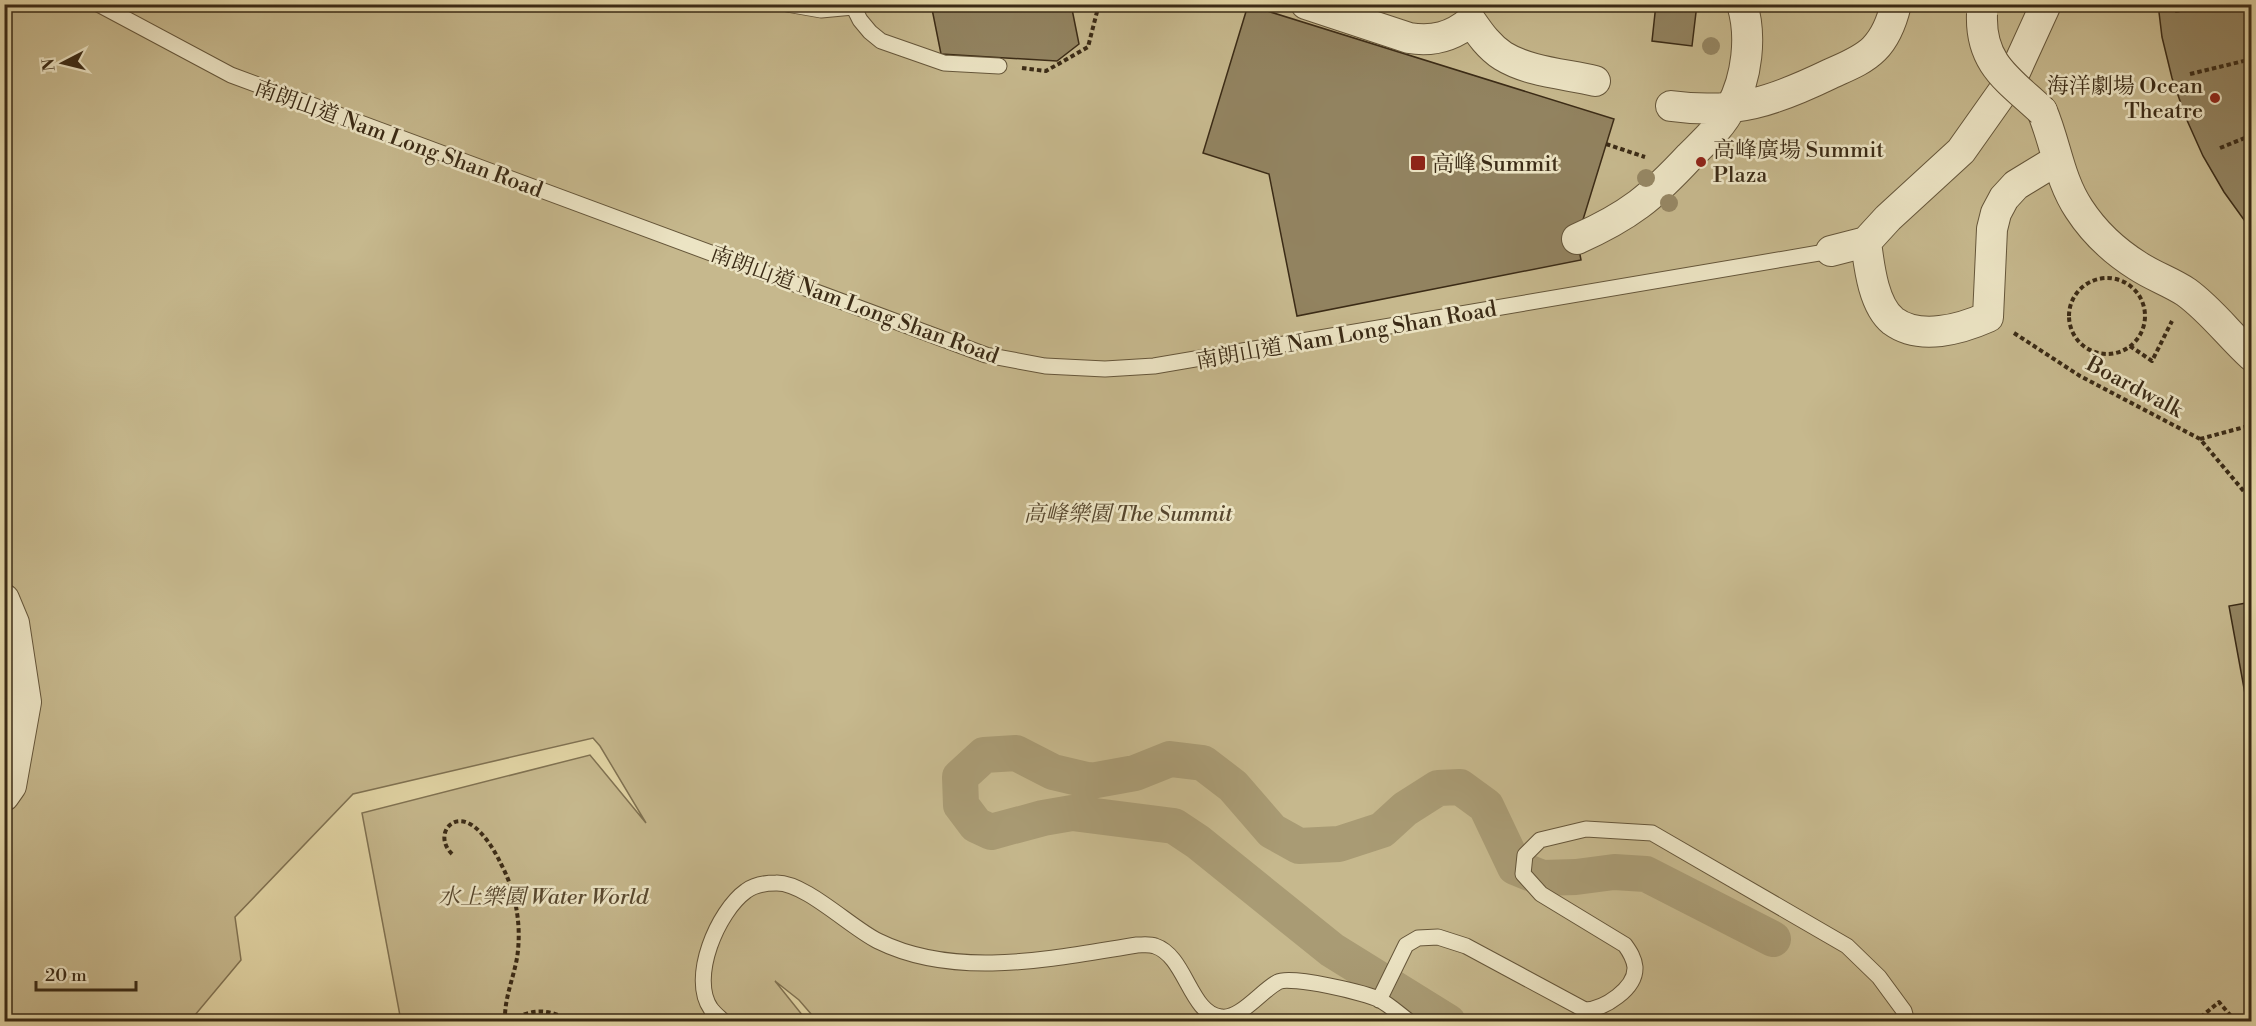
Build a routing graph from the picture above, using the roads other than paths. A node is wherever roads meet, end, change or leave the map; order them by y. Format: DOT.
graph roads {
  1 [pos="98,4"];
  2 [pos="787,4"];
  3 [pos="1306,4"];
  4 [pos="1742,4"];
  5 [pos="1896,4"];
  6 [pos="2046,4"];
  7 [pos="852,6"];
  8 [pos="1983,9"];
  9 [pos="1467,13"];
  10 [pos="999,66"];
  11 [pos="1595,81"];
  12 [pos="1671,106"];
  13 [pos="1731,108"];
  14 [pos="2057,160"];
  15 [pos="1577,239"];
  16 [pos="1866,242"];
  17 [pos="1831,251"];
  18 [pos="2252,356"];
  19 [pos="4,599"];
  20 [pos="4,796"];
  21 [pos="1379,1000"];
  22 [pos="724,1022"];
  23 [pos="1410,1022"];
  24 [pos="1907,1022"];
  1 -- 17 [label="lane, 南朗山道 Nam Long Shan Road"];
  2 -- 7 [label="lane"];
  3 -- 9 [label="street"];
  4 -- 13 [label="street"];
  5 -- 13 [label="street"];
  6 -- 16 [label="street"];
  7 -- 10 [label="lane"];
  8 -- 14 [label="street, bridge"];
  9 -- 11 [label="street"];
  12 -- 13 [label="street"];
  13 -- 15 [label="street"];
  14 -- 16 [label="street"];
  14 -- 18 [label="street"];
  16 -- 17 [label="street"];
  19 -- 20 [label="street"];
  21 -- 22 [label="lane"];
  21 -- 23 [label="lane"];
  21 -- 24 [label="lane"];
}
